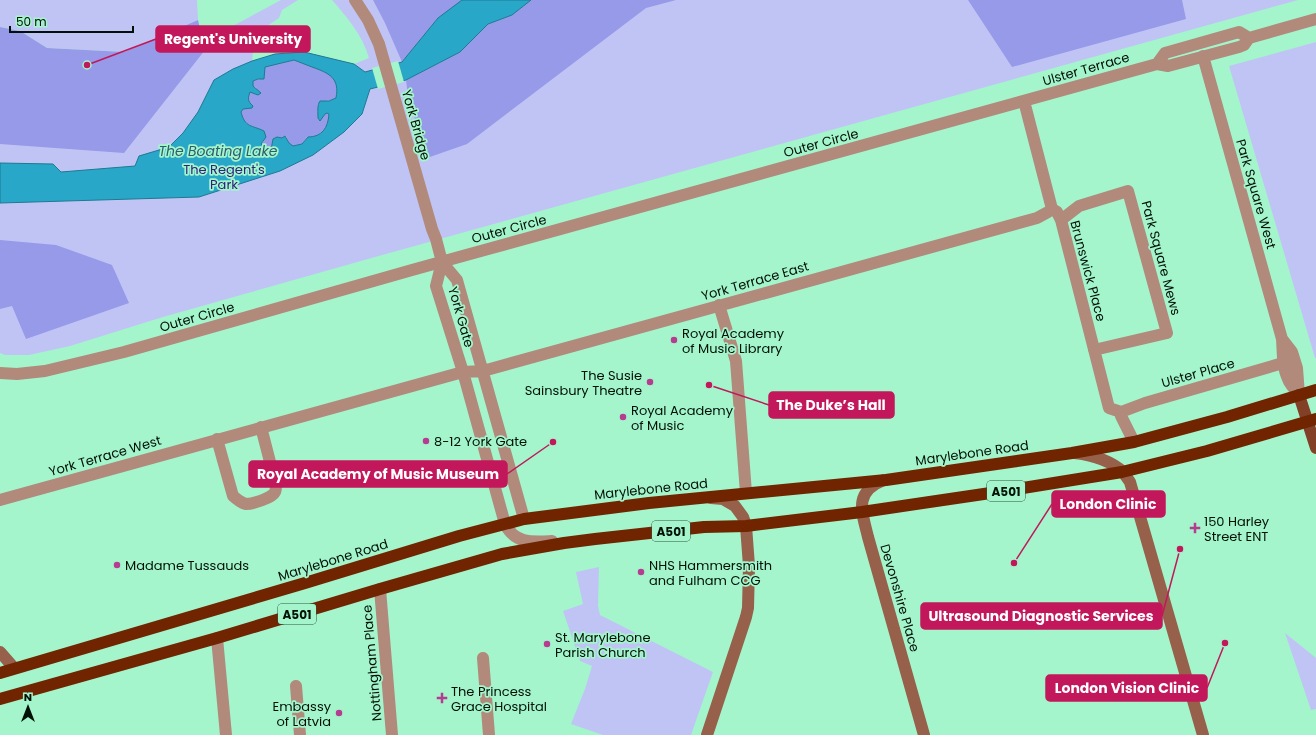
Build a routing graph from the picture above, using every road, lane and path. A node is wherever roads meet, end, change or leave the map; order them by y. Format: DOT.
graph roads {
  1 [pos="355,0"];
  2 [pos="1316,19"];
  3 [pos="1249,38"];
  4 [pos="1203,56"];
  5 [pos="1157,64"];
  6 [pos="1024,101"];
  7 [pos="1052,209"];
  8 [pos="1061,220"];
  9 [pos="442,262"];
  10 [pos="719,305"];
  11 [pos="1282,339"];
  12 [pos="1094,350"];
  13 [pos="1283,363"];
  14 [pos="483,371"];
  15 [pos="0,372"];
  16 [pos="463,372"];
  17 [pos="1316,390"];
  18 [pos="1299,395"];
  19 [pos="1121,412"];
  20 [pos="1312,421"];
  21 [pos="261,427"];
  22 [pos="217,439"];
  23 [pos="1134,442"];
  24 [pos="1316,448"];
  25 [pos="1072,453"];
  26 [pos="1122,472"];
  27 [pos="886,480"];
  28 [pos="746,493"];
  29 [pos="707,497"];
  30 [pos="0,500"];
  31 [pos="862,512"];
  32 [pos="524,519"];
  33 [pos="505,524"];
  34 [pos="746,526"];
  35 [pos="595,539"];
  36 [pos="380,589"];
  37 [pos="217,638"];
  38 [pos="0,652"];
  39 [pos="483,658"];
  40 [pos="14,668"];
  41 [pos="0,672"];
  42 [pos="296,686"];
  43 [pos="0,699"];
  44 [pos="226,735"];
  45 [pos="300,735"];
  46 [pos="392,735"];
  47 [pos="489,735"];
  48 [pos="707,735"];
  49 [pos="924,735"];
  50 [pos="1202,735"];
  1 -- 9 [label="street, York Bridge"];
  2 -- 3 [label="street"];
  3 -- 4 [label="street"];
  3 -- 5 [label="street, Ulster Terrace"];
  4 -- 5 [label="street, Ulster Terrace"];
  4 -- 11 [label="street, Park Square West"];
  5 -- 6 [label="street, Ulster Terrace"];
  6 -- 7 [label="street, Brunswick Place"];
  6 -- 9 [label="street, Outer Circle"];
  7 -- 8 [label="street, Brunswick Place"];
  7 -- 10 [label="street, York Terrace East"];
  8 -- 12 [label="street, Brunswick Place"];
  8 -- 12 [label="street, Park Square Mews"];
  9 -- 14 [label="street, York Gate"];
  9 -- 15 [label="street, Outer Circle"];
  9 -- 16 [label="street, York Gate"];
  10 -- 14 [label="street, York Terrace East"];
  10 -- 28 [label="street"];
  11 -- 13 [label="street, Park Square West"];
  11 -- 18 [label="street, Park Square West"];
  12 -- 19 [label="street, Brunswick Place"];
  13 -- 18 [label="street, Park Square West"];
  13 -- 19 [label="street, Ulster Place"];
  14 -- 16 [label="street, York Terrace East"];
  14 -- 32 [label="street, York Gate"];
  16 -- 21 [label="street, York Terrace West"];
  16 -- 33 [label="street, York Gate"];
  17 -- 18 [label="highway, Marylebone Road / A501"];
  18 -- 20 [label="main road, Park Square West"];
  18 -- 23 [label="highway, Marylebone Road / A501"];
  19 -- 23 [label="street, Brunswick Place"];
  20 -- 24 [label="main road, Park Square West"];
  20 -- 26 [label="highway, A501"];
  21 -- 22 [label="street, York Terrace West"];
  21 -- 22 [label="street"];
  22 -- 30 [label="street, York Terrace West"];
  23 -- 25 [label="highway, Marylebone Road / A501"];
  25 -- 26 [label="street"];
  25 -- 27 [label="highway, Marylebone Road / A501"];
  26 -- 31 [label="highway, A501"];
  26 -- 50 [label="street"];
  27 -- 28 [label="highway, Marylebone Road / A501"];
  27 -- 31 [label="street, Devonshire Place"];
  28 -- 29 [label="highway, Marylebone Road / A501"];
  29 -- 32 [label="highway, Marylebone Road / A501"];
  29 -- 34 [label="street"];
  31 -- 34 [label="highway, A501"];
  31 -- 49 [label="street, Devonshire Place"];
  32 -- 33 [label="highway, Marylebone Road / A501"];
  33 -- 35 [label="street, York Gate"];
  33 -- 40 [label="highway, Marylebone Road / A501"];
  34 -- 35 [label="highway, A501"];
  34 -- 48 [label="street"];
  35 -- 36 [label="highway, A501"];
  36 -- 37 [label="highway, A501"];
  36 -- 46 [label="street, Nottingham Place"];
  37 -- 43 [label="highway, A501"];
  37 -- 44 [label="street"];
  38 -- 40 [label="street"];
  39 -- 47 [label="street"];
  40 -- 41 [label="highway, Marylebone Road / A501"];
  42 -- 45 [label="street"];
}
